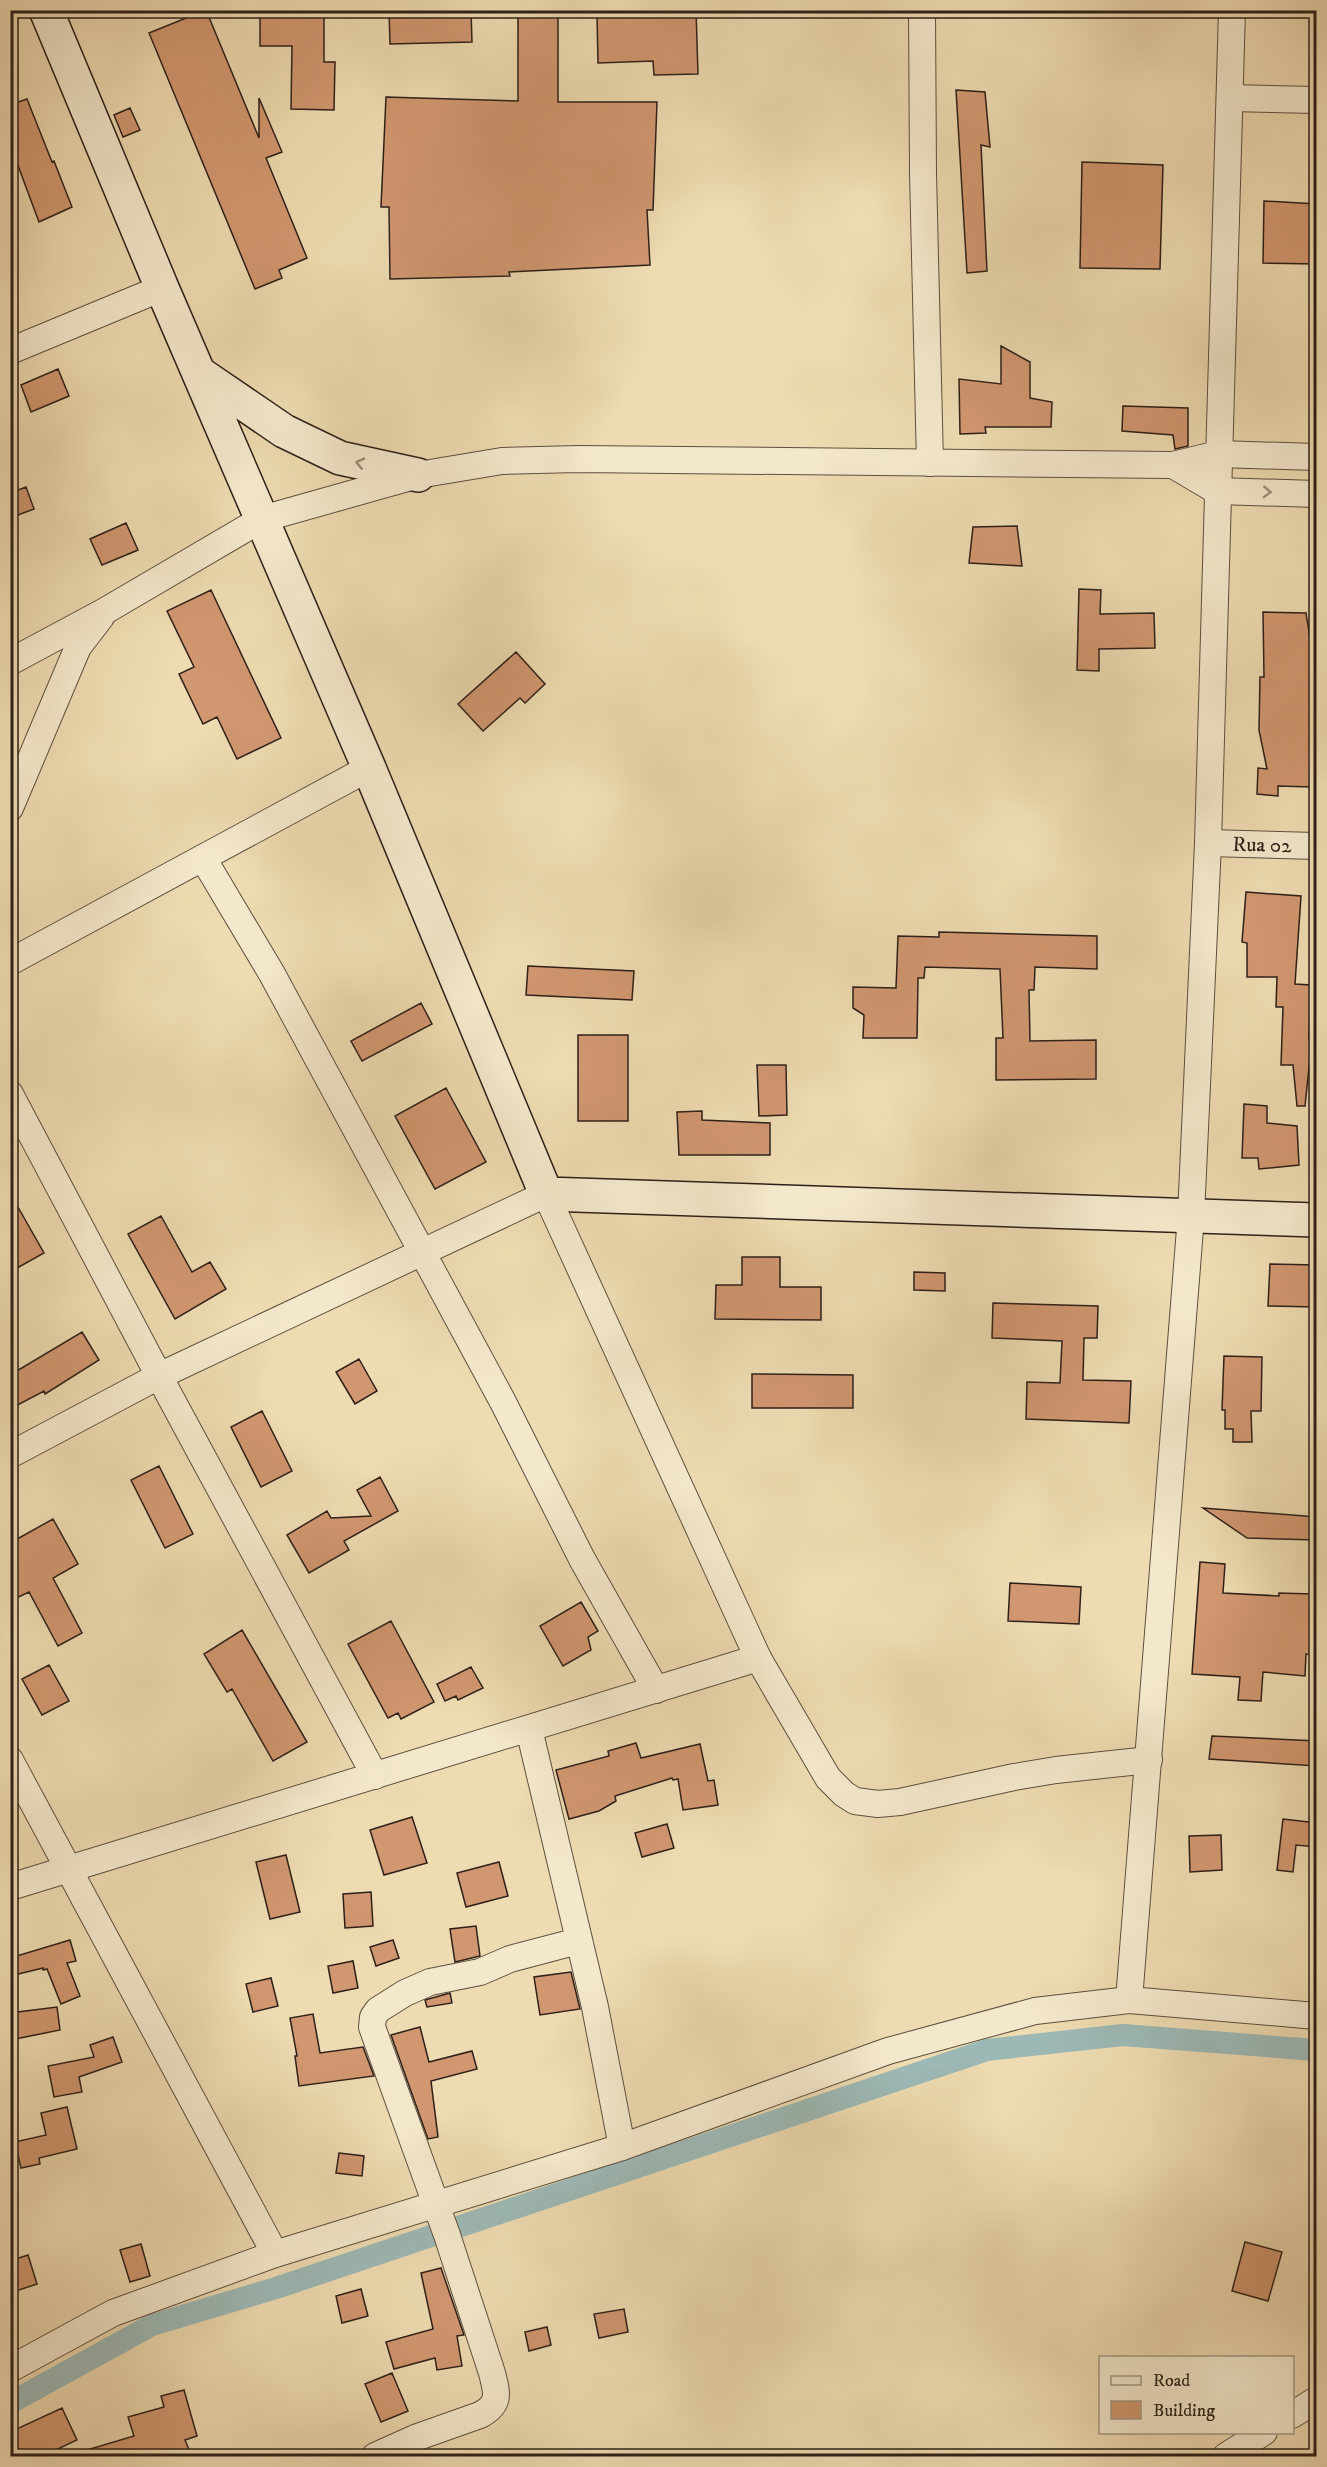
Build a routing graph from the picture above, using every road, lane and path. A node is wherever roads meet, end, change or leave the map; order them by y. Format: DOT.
graph roads {
  1 [pos="46,10"];
  2 [pos="922,10"];
  3 [pos="1232,10"];
  4 [pos="1230,98"];
  5 [pos="1317,100"];
  6 [pos="162,288"];
  7 [pos="10,351"];
  8 [pos="199,373"];
  9 [pos="1218,454"];
  10 [pos="1317,457"];
  11 [pos="930,463"];
  12 [pos="1173,465"];
  13 [pos="418,476"];
  14 [pos="1217,490"];
  15 [pos="1317,494"];
  16 [pos="262,519"];
  17 [pos="105,610"];
  18 [pos="10,662"];
  19 [pos="369,768"];
  20 [pos="10,808"];
  21 [pos="1208,843"];
  22 [pos="1317,846"];
  23 [pos="203,858"];
  24 [pos="10,962"];
  25 [pos="10,1094"];
  26 [pos="546,1194"];
  27 [pos="1191,1216"];
  28 [pos="1317,1220"];
  29 [pos="423,1253"];
  30 [pos="159,1376"];
  31 [pos="10,1455"];
  32 [pos="759,1658"];
  33 [pos="656,1690"];
  34 [pos="529,1729"];
  35 [pos="10,1760"];
  36 [pos="1149,1760"];
  37 [pos="375,1776"];
  38 [pos="70,1870"];
  39 [pos="10,1887"];
  40 [pos="578,1941"];
  41 [pos="1129,2000"];
  42 [pos="1317,2016"];
  43 [pos="622,2147"];
  44 [pos="434,2205"];
  45 [pos="275,2254"];
  46 [pos="10,2369"];
  47 [pos="1317,2400"];
  48 [pos="1294,2414"];
  49 [pos="1262,2434"];
  50 [pos="375,2457"];
  51 [pos="1226,2457"];
  1 -- 6 [label="street"];
  2 -- 11 [label="street"];
  3 -- 4 [label="street"];
  4 -- 5 [label="street"];
  4 -- 9 [label="street"];
  6 -- 7 [label="street"];
  6 -- 8 [label="street"];
  13 -- 8 [label="street, one-way"];
  8 -- 16 [label="street"];
  9 -- 10 [label="street"];
  9 -- 12 [label="street"];
  9 -- 14 [label="street"];
  11 -- 12 [label="street"];
  11 -- 13 [label="street"];
  12 -- 14 [label="street"];
  13 -- 16 [label="street"];
  14 -- 15 [label="street, one-way"];
  14 -- 21 [label="street"];
  16 -- 17 [label="street"];
  16 -- 19 [label="street"];
  17 -- 18 [label="street"];
  17 -- 20 [label="street"];
  19 -- 23 [label="street"];
  19 -- 26 [label="street"];
  21 -- 22 [label="street, Rua 02"];
  21 -- 27 [label="street"];
  23 -- 24 [label="street"];
  23 -- 29 [label="street"];
  25 -- 30 [label="street"];
  26 -- 27 [label="street"];
  26 -- 29 [label="street"];
  26 -- 32 [label="street"];
  27 -- 28 [label="street"];
  27 -- 36 [label="street"];
  29 -- 30 [label="street"];
  29 -- 33 [label="street"];
  30 -- 31 [label="street"];
  30 -- 37 [label="street"];
  32 -- 33 [label="street"];
  32 -- 36 [label="street"];
  33 -- 34 [label="street"];
  34 -- 37 [label="street"];
  34 -- 40 [label="street"];
  35 -- 38 [label="street"];
  36 -- 41 [label="street"];
  37 -- 38 [label="street"];
  38 -- 39 [label="street"];
  38 -- 45 [label="street"];
  40 -- 43 [label="street"];
  40 -- 44 [label="street"];
  41 -- 42 [label="street"];
  41 -- 43 [label="street"];
  43 -- 44 [label="street"];
  44 -- 45 [label="street"];
  44 -- 50 [label="street"];
  45 -- 46 [label="street"];
  47 -- 48 [label="street"];
  49 -- 51 [label="street"];
}
